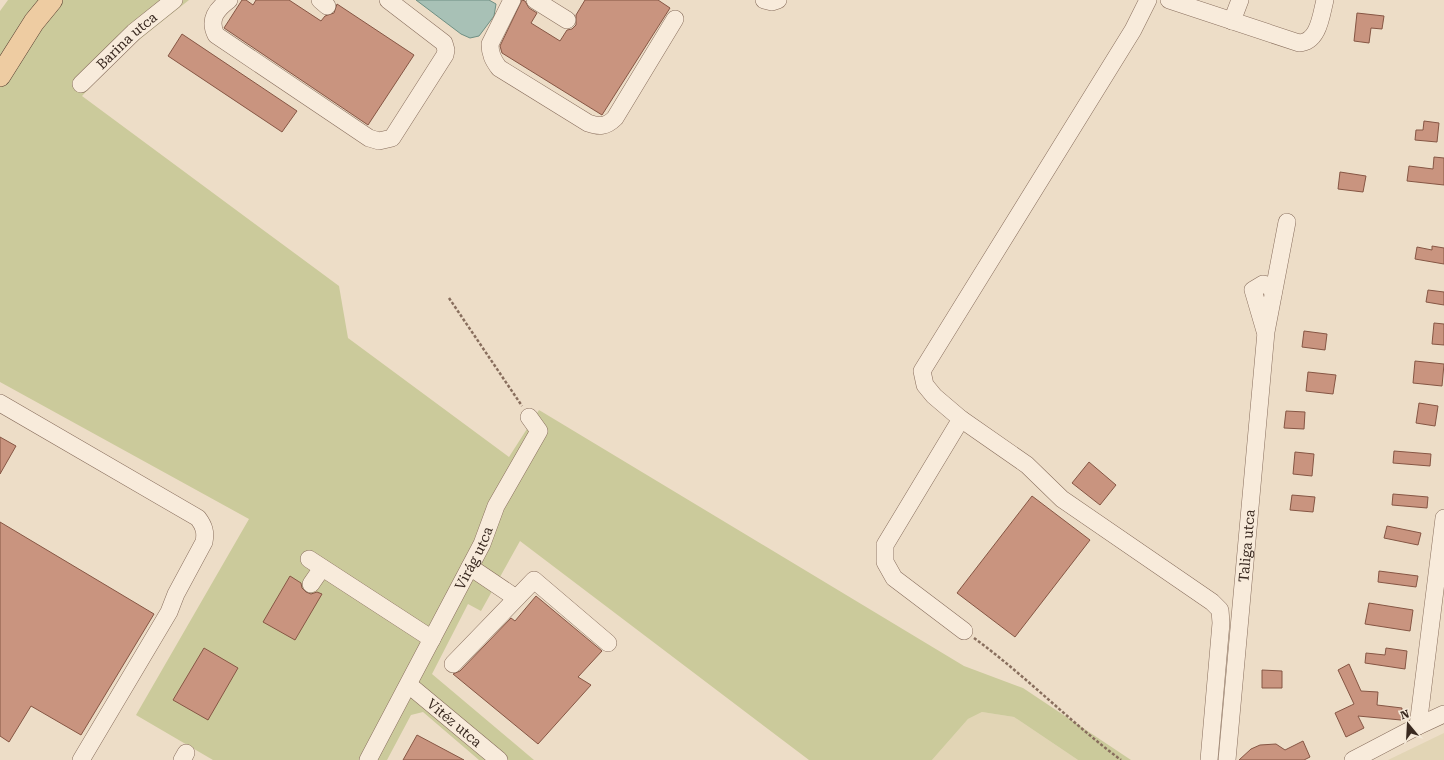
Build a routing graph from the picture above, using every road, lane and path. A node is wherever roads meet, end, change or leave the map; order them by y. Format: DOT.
graph roads {
  1 [pos="52,0"];
  2 [pos="174,0"];
  3 [pos="229,0"];
  4 [pos="388,0"];
  5 [pos="512,0"];
  6 [pos="535,0"];
  7 [pos="764,0"];
  8 [pos="778,0"];
  9 [pos="1148,0"];
  10 [pos="1169,0"];
  11 [pos="1240,0"];
  12 [pos="1326,0"];
  13 [pos="675,19"];
  14 [pos="566,20"];
  15 [pos="1232,21"];
  16 [pos="0,76"];
  17 [pos="80,84"];
  18 [pos="1287,222"];
  19 [pos="449,298"];
  20 [pos="0,403"];
  21 [pos="529,417"];
  22 [pos="962,419"];
  23 [pos="1444,518"];
  24 [pos="470,566"];
  25 [pos="311,584"];
  26 [pos="516,598"];
  27 [pos="964,631"];
  28 [pos="432,639"];
  29 [pos="608,643"];
  30 [pos="453,664"];
  31 [pos="409,685"];
  32 [pos="1444,714"];
  33 [pos="1418,726"];
  34 [pos="81,760"];
  35 [pos="368,760"];
  36 [pos="499,760"];
  37 [pos="1121,760"];
  38 [pos="1208,760"];
  39 [pos="1227,760"];
  40 [pos="1353,760"];
  1 -- 16 [label="main road"];
  2 -- 17 [label="street, Barina utca"];
  3 -- 4 [label="street"];
  5 -- 13 [label="street"];
  6 -- 14 [label="street"];
  7 -- 8 [label="street"];
  9 -- 22 [label="street"];
  10 -- 15 [label="street"];
  11 -- 15 [label="street"];
  12 -- 15 [label="street"];
  18 -- 39 [label="street, Taliga utca"];
  19 -- 21 [label="path"];
  20 -- 34 [label="street"];
  21 -- 24 [label="street, Virág utca"];
  22 -- 27 [label="street"];
  22 -- 38 [label="street"];
  23 -- 33 [label="street"];
  24 -- 26 [label="street"];
  24 -- 28 [label="street, Virág utca"];
  25 -- 28 [label="street"];
  26 -- 29 [label="street"];
  26 -- 30 [label="street"];
  27 -- 37 [label="path"];
  28 -- 31 [label="street, Virág utca"];
  31 -- 35 [label="street, Virág utca"];
  31 -- 36 [label="street, Vitéz utca"];
  32 -- 33 [label="street"];
  33 -- 40 [label="street"];
}
